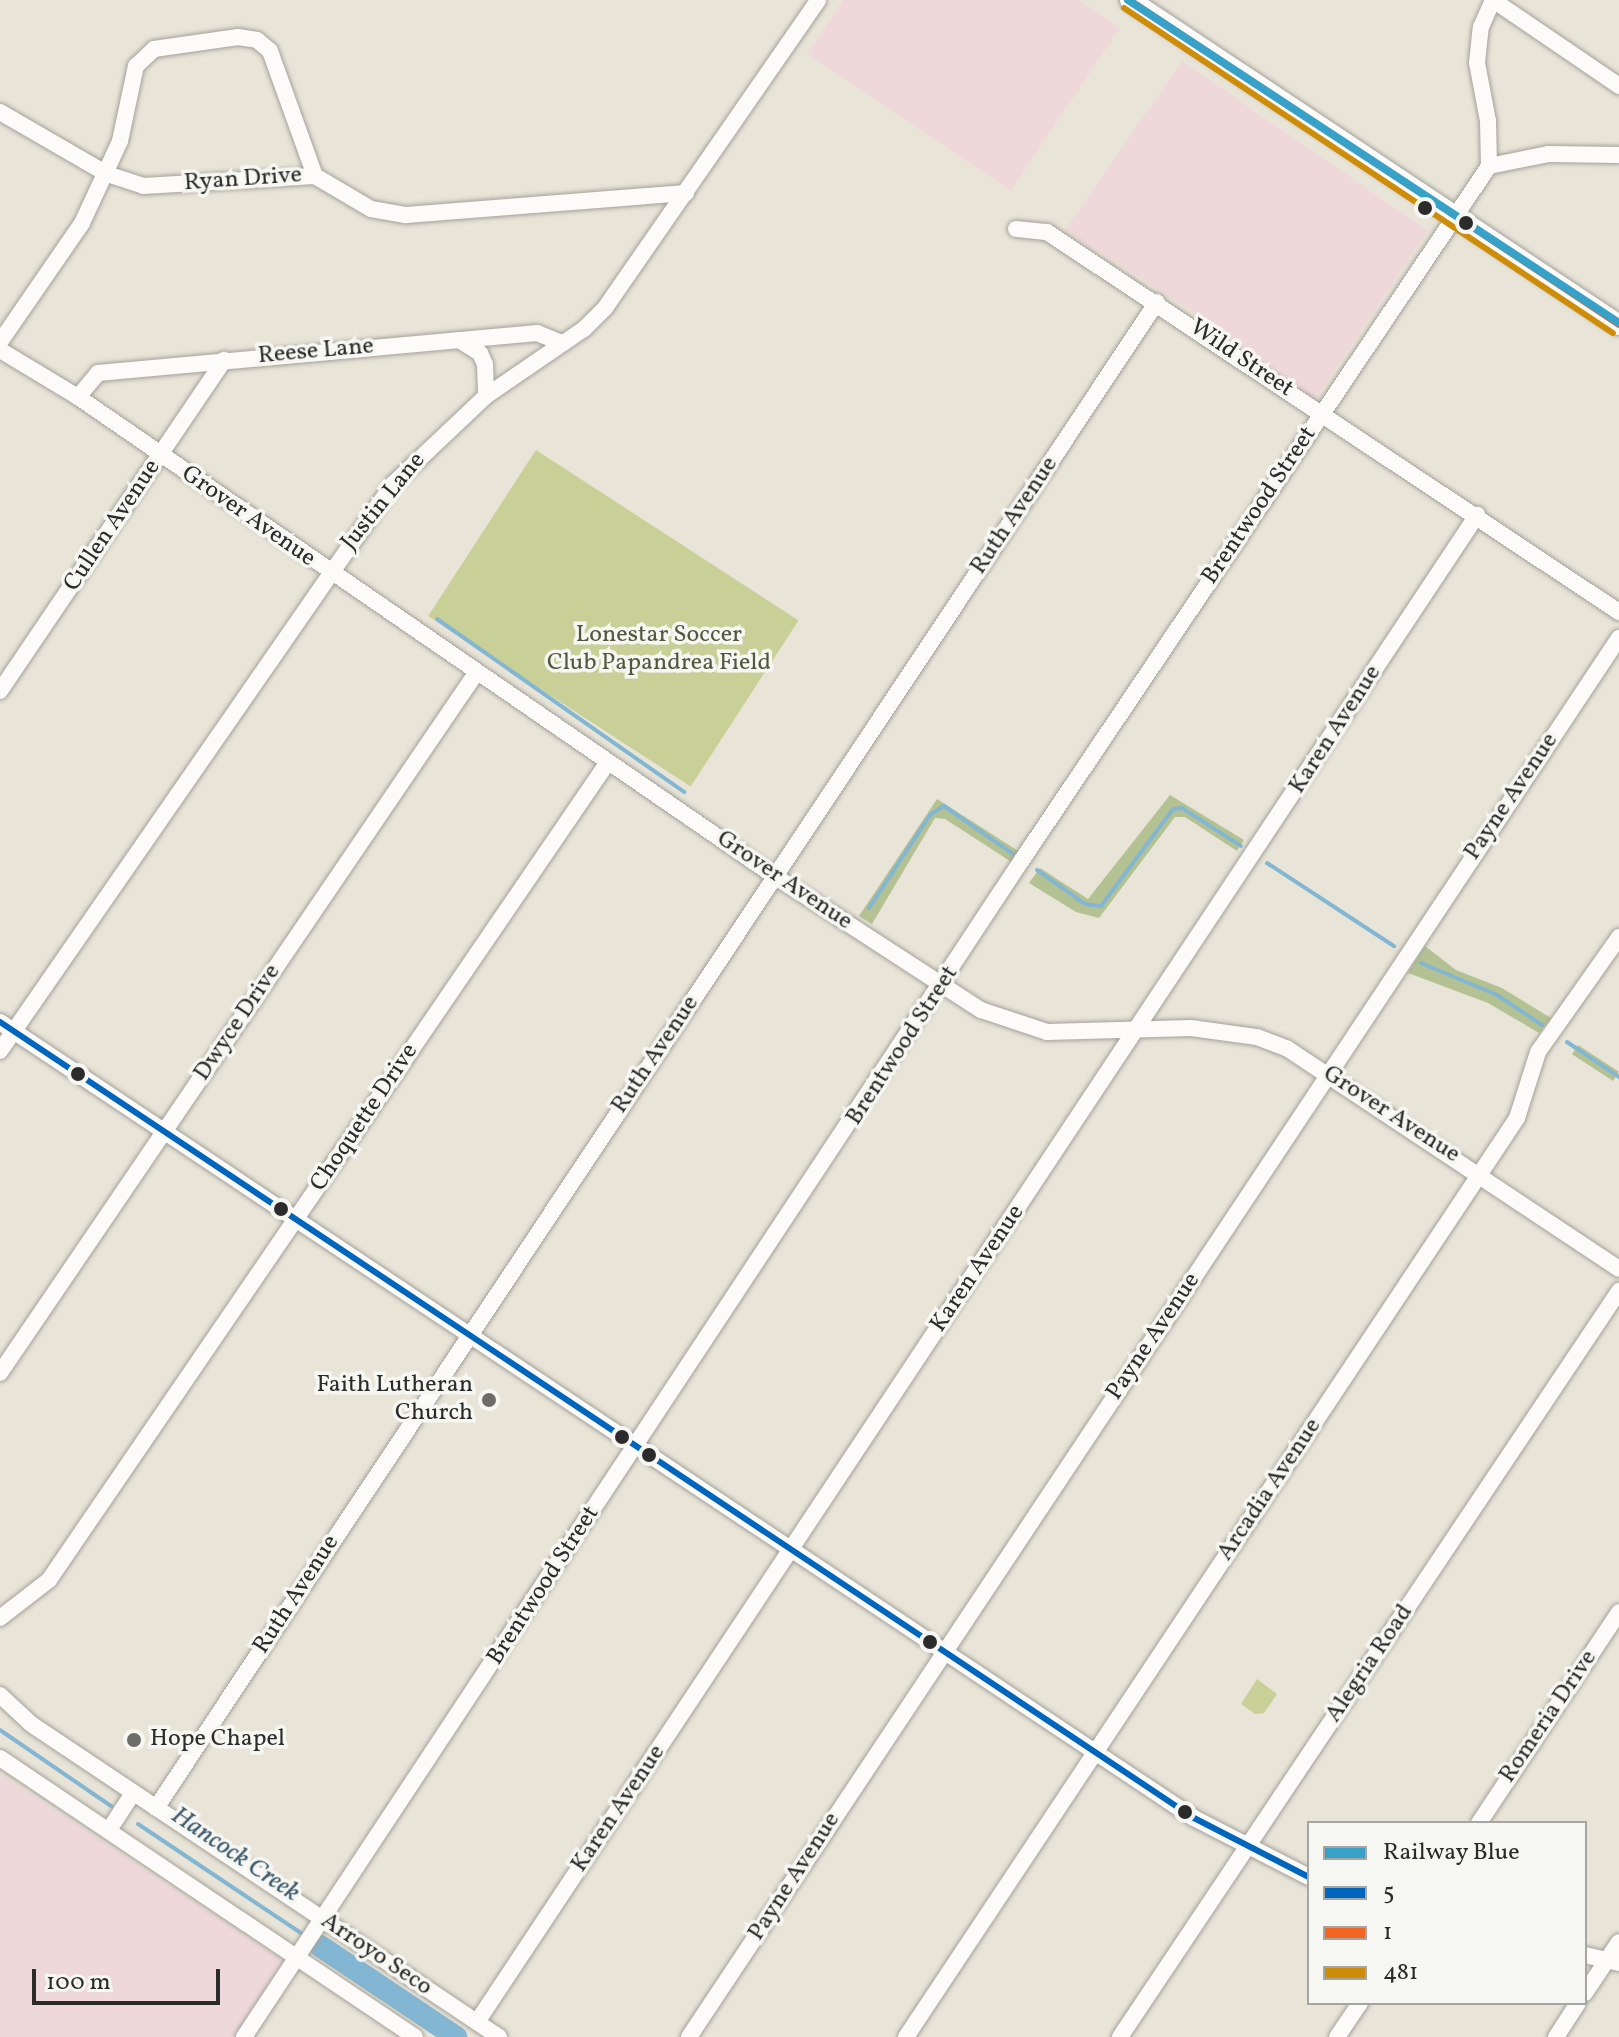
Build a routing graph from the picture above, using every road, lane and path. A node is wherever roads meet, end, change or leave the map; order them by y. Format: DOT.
graph roads {
  1 [pos="818,0"];
  2 [pos="1130,0"];
  3 [pos="1493,0"];
  4 [pos="1619,86"];
  5 [pos="0,112"];
  6 [pos="1619,155"];
  7 [pos="1489,166"];
  8 [pos="107,174"];
  9 [pos="315,176"];
  10 [pos="686,193"];
  11 [pos="1454,216"];
  12 [pos="1016,229"];
  13 [pos="1157,302"];
  14 [pos="1619,325"];
  15 [pos="459,340"];
  16 [pos="0,342"];
  17 [pos="562,343"];
  18 [pos="0,350"];
  19 [pos="224,360"];
  20 [pos="486,396"];
  21 [pos="78,397"];
  22 [pos="1322,414"];
  23 [pos="161,456"];
  24 [pos="1477,515"];
  25 [pos="328,574"];
  26 [pos="1619,612"];
  27 [pos="1619,638"];
  28 [pos="476,673"];
  29 [pos="0,691"];
  30 [pos="608,762"];
  31 [pos="776,877"];
  32 [pos="1619,937"];
  33 [pos="943,987"];
  34 [pos="7,1026"];
  35 [pos="1137,1030"];
  36 [pos="0,1051"];
  37 [pos="1330,1074"];
  38 [pos="165,1131"];
  39 [pos="1481,1175"];
  40 [pos="297,1219"];
  41 [pos="1619,1269"];
  42 [pos="1619,1291"];
  43 [pos="469,1335"];
  44 [pos="0,1373"];
  45 [pos="636,1446"];
  46 [pos="792,1549"];
  47 [pos="1619,1612"];
  48 [pos="0,1618"];
  49 [pos="944,1651"];
  50 [pos="0,1695"];
  51 [pos="1095,1752"];
  52 [pos="0,1758"];
  53 [pos="133,1793"];
  54 [pos="156,1808"];
  55 [pos="1480,1821"];
  56 [pos="109,1830"];
  57 [pos="1247,1848"];
  58 [pos="1307,1876"];
  59 [pos="323,1919"];
  60 [pos="1619,1942"];
  61 [pos="1587,1955"];
  62 [pos="297,1957"];
  63 [pos="1613,1961"];
  64 [pos="1587,1991"];
  65 [pos="1359,2005"];
  66 [pos="1577,2005"];
  67 [pos="477,2022"];
  68 [pos="244,2037"];
  69 [pos="415,2037"];
  70 [pos="499,2037"];
  71 [pos="689,2037"];
  72 [pos="906,2037"];
  73 [pos="1120,2037"];
  74 [pos="1337,2037"];
  75 [pos="1556,2037"];
  1 -- 10 [label="street, Justin Lane"];
  2 -- 11 [label="main road"];
  3 -- 4 [label="street"];
  3 -- 7 [label="street"];
  5 -- 8 [label="street, Ryan Drive"];
  6 -- 7 [label="street"];
  7 -- 11 [label="street, Brentwood Street"];
  8 -- 9 [label="street, Ryan Drive"];
  8 -- 9 [label="street"];
  8 -- 16 [label="street"];
  9 -- 10 [label="street, Ryan Drive"];
  10 -- 17 [label="street, Justin Lane"];
  11 -- 14 [label="main road"];
  11 -- 22 [label="street, Brentwood Street"];
  12 -- 13 [label="street, Wild Street"];
  13 -- 22 [label="street, Wild Street"];
  13 -- 31 [label="street, Ruth Avenue"];
  15 -- 17 [label="street, Reese Lane"];
  15 -- 19 [label="street, Reese Lane"];
  15 -- 20 [label="street"];
  17 -- 20 [label="street, Justin Lane"];
  18 -- 21 [label="street, Grover Avenue"];
  19 -- 21 [label="street, Reese Lane"];
  19 -- 23 [label="street, Cullen Avenue"];
  20 -- 25 [label="street, Justin Lane"];
  21 -- 23 [label="street, Grover Avenue"];
  22 -- 24 [label="street, Wild Street"];
  22 -- 33 [label="street, Brentwood Street"];
  23 -- 25 [label="street, Grover Avenue"];
  23 -- 29 [label="street, Cullen Avenue"];
  24 -- 26 [label="street, Wild Street"];
  24 -- 35 [label="street, Karen Avenue"];
  25 -- 28 [label="street, Grover Avenue"];
  25 -- 34 [label="street, Justin Lane"];
  27 -- 37 [label="street, Payne Avenue"];
  28 -- 30 [label="street, Grover Avenue"];
  28 -- 38 [label="street, Dwyce Drive"];
  30 -- 31 [label="street, Grover Avenue"];
  30 -- 40 [label="street, Choquette Drive"];
  31 -- 33 [label="street, Grover Avenue"];
  31 -- 43 [label="street, Ruth Avenue"];
  32 -- 39 [label="street, Arcadia Avenue"];
  33 -- 35 [label="street, Grover Avenue"];
  33 -- 45 [label="street, Brentwood Street"];
  34 -- 36 [label="street, Justin Lane"];
  34 -- 38 [label="street"];
  35 -- 37 [label="street, Grover Avenue"];
  35 -- 46 [label="street, Karen Avenue"];
  37 -- 39 [label="street, Grover Avenue"];
  37 -- 49 [label="street, Payne Avenue"];
  38 -- 40 [label="street"];
  38 -- 44 [label="street, Dwyce Drive"];
  39 -- 41 [label="street, Grover Avenue"];
  39 -- 51 [label="street, Arcadia Avenue"];
  40 -- 43 [label="street"];
  40 -- 48 [label="street, Choquette Drive"];
  42 -- 57 [label="street, Alegria Road"];
  43 -- 45 [label="street"];
  43 -- 54 [label="street, Ruth Avenue"];
  45 -- 46 [label="street"];
  45 -- 59 [label="street, Brentwood Street"];
  46 -- 49 [label="street"];
  46 -- 67 [label="street, Karen Avenue"];
  47 -- 55 [label="street, Romeria Drive"];
  49 -- 51 [label="street"];
  49 -- 71 [label="street, Payne Avenue"];
  50 -- 53 [label="street, Arroyo Seco"];
  51 -- 57 [label="street"];
  51 -- 72 [label="street, Arcadia Avenue"];
  52 -- 56 [label="street, Arroyo Seco"];
  53 -- 54 [label="street, Arroyo Seco"];
  53 -- 56 [label="street"];
  54 -- 59 [label="street, Arroyo Seco"];
  56 -- 62 [label="street, Arroyo Seco"];
  57 -- 58 [label="street"];
  57 -- 73 [label="street, Alegria Road"];
  59 -- 62 [label="street, Brentwood Street"];
  59 -- 67 [label="street, Arroyo Seco"];
  60 -- 63 [label="street"];
  61 -- 63 [label="street"];
  62 -- 68 [label="street, Brentwood Street"];
  62 -- 69 [label="street, Arroyo Seco"];
  63 -- 64 [label="street"];
  65 -- 74 [label="street"];
  66 -- 75 [label="street"];
  67 -- 70 [label="street, Arroyo Seco"];
}
